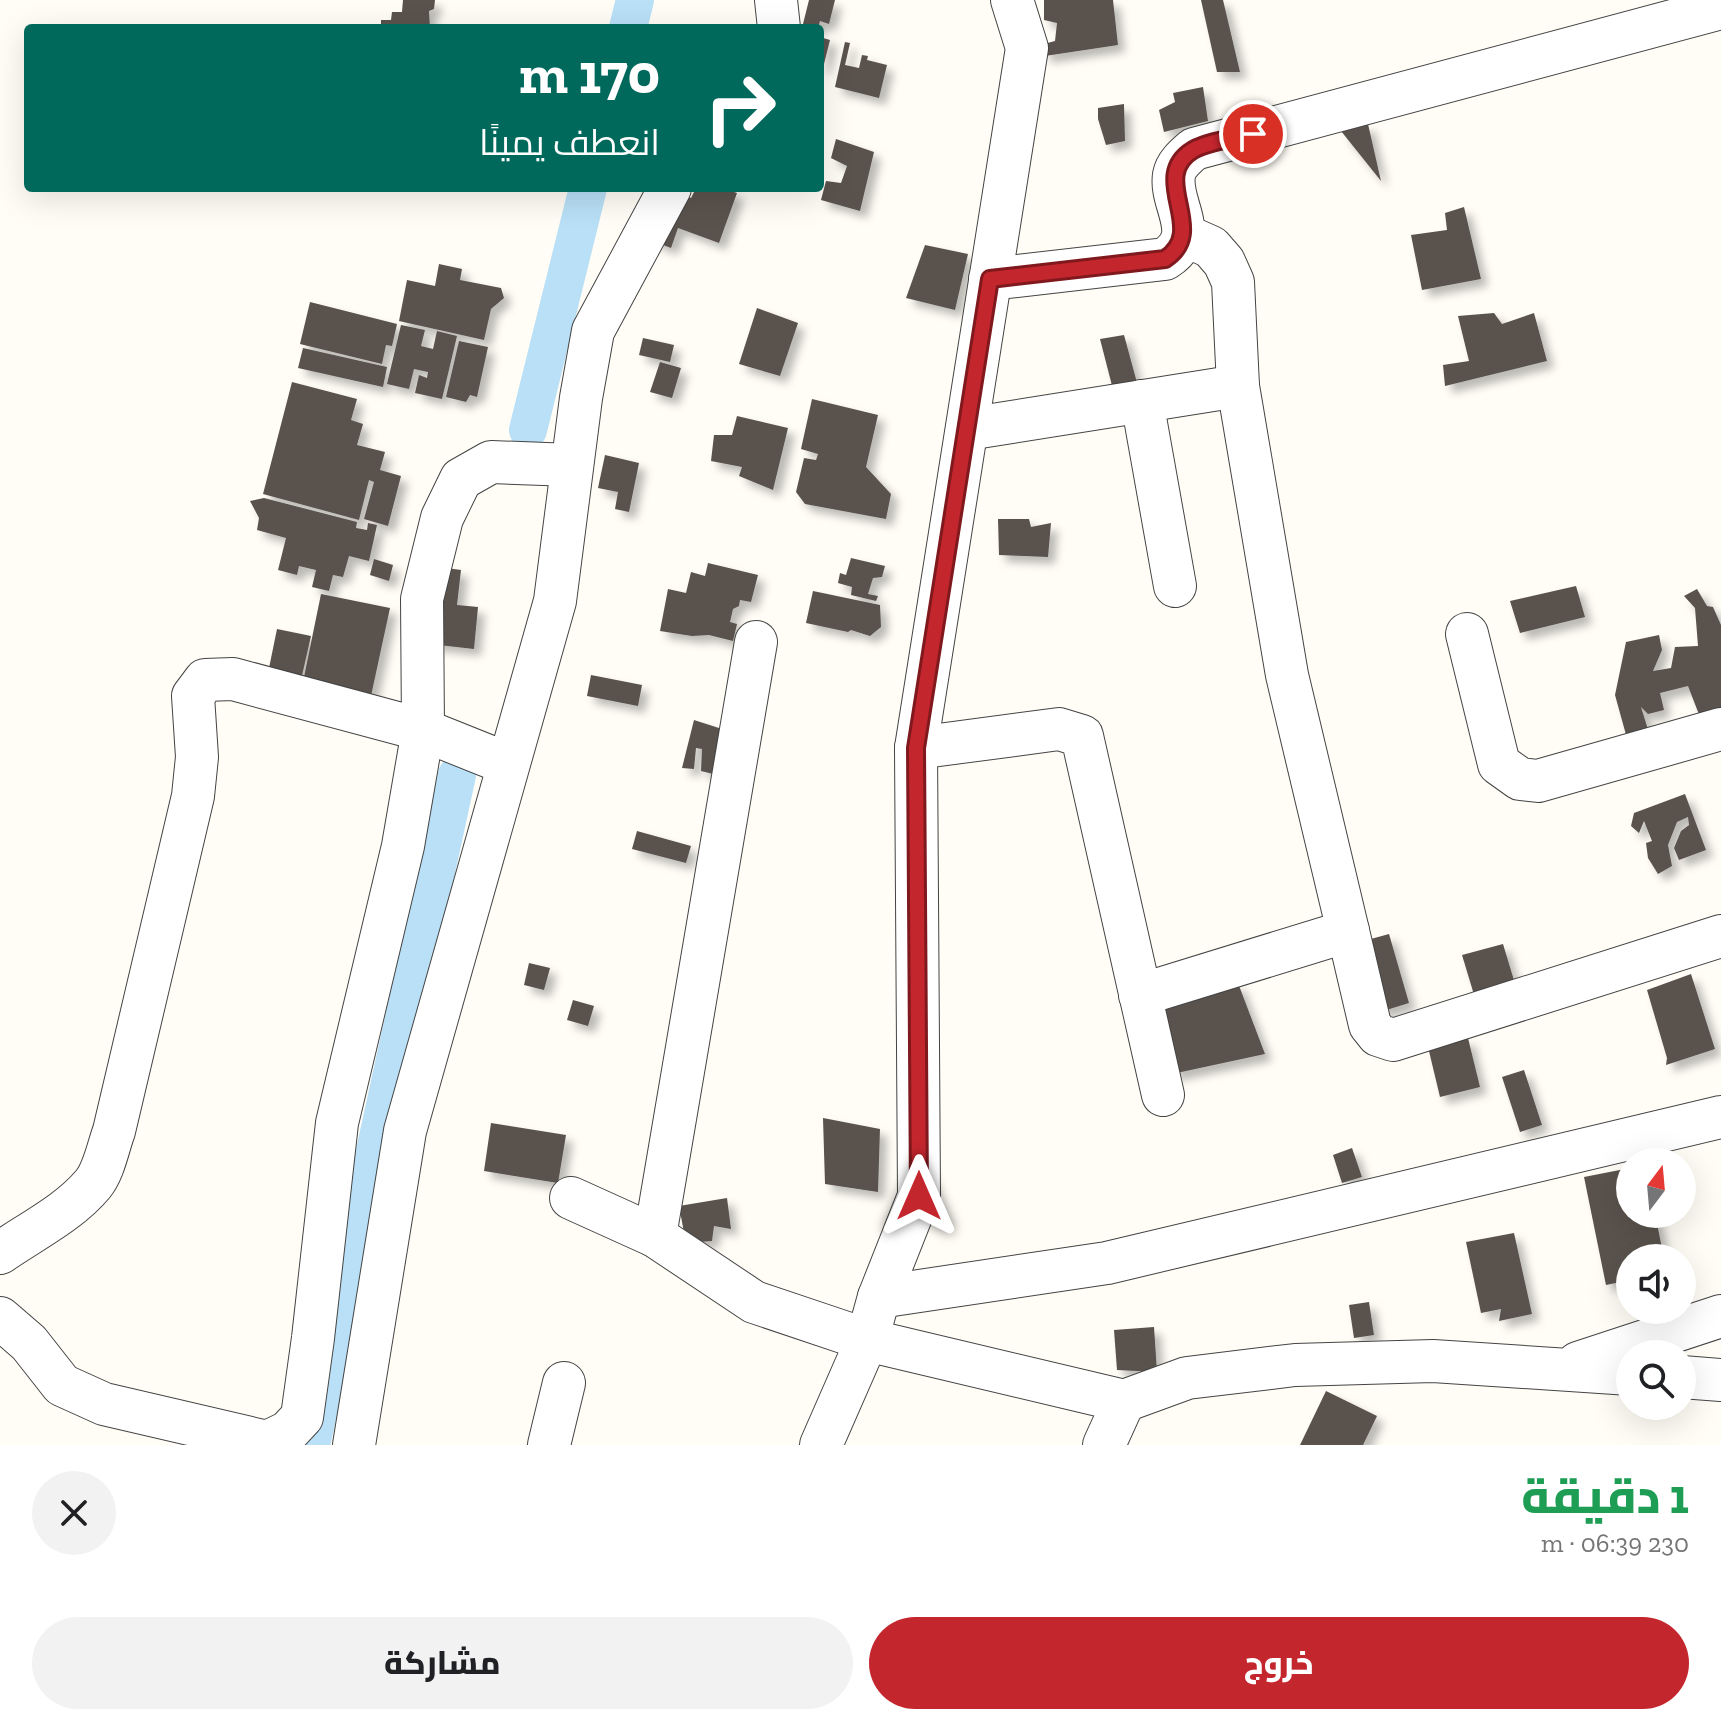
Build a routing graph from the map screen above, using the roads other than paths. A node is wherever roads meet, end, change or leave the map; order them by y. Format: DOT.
graph roads {
  1 [pos="776,0"];
  2 [pos="1012,0"];
  3 [pos="1721,8"];
  4 [pos="779,24"];
  5 [pos="668,192"];
  6 [pos="1184,235"];
  7 [pos="990,279"];
  8 [pos="1238,386"];
  9 [pos="1142,401"];
  10 [pos="967,429"];
  11 [pos="572,465"];
  12 [pos="1175,586"];
  13 [pos="1467,634"];
  14 [pos="756,642"];
  15 [pos="1721,729"];
  16 [pos="423,730"];
  17 [pos="916,748"];
  18 [pos="508,764"];
  19 [pos="1348,931"];
  20 [pos="1721,936"];
  21 [pos="1140,995"];
  22 [pos="1163,1095"];
  23 [pos="1721,1117"];
  24 [pos="571,1198"];
  25 [pos="655,1236"];
  26 [pos="0,1253"];
  27 [pos="879,1297"];
  28 [pos="1721,1316"];
  29 [pos="0,1318"];
  30 [pos="867,1340"];
  31 [pos="1558,1369"];
  32 [pos="1616,1373"];
  33 [pos="1696,1378"];
  34 [pos="1721,1380"];
  35 [pos="564,1383"];
  36 [pos="1124,1401"];
  37 [pos="354,1445"];
  38 [pos="549,1445"];
  39 [pos="821,1445"];
  40 [pos="1104,1445"];
  1 -- 4 [label="street"];
  2 -- 7 [label="street"];
  3 -- 6 [label="street"];
  5 -- 11 [label="street"];
  6 -- 7 [label="street"];
  6 -- 8 [label="street"];
  7 -- 10 [label="street"];
  8 -- 9 [label="street"];
  8 -- 19 [label="street"];
  9 -- 10 [label="street"];
  9 -- 12 [label="street"];
  10 -- 17 [label="street"];
  11 -- 16 [label="street"];
  11 -- 18 [label="street"];
  13 -- 15 [label="street"];
  14 -- 25 [label="street"];
  16 -- 18 [label="street"];
  16 -- 26 [label="street"];
  16 -- 29 [label="street"];
  17 -- 21 [label="street"];
  17 -- 27 [label="street"];
  18 -- 37 [label="street"];
  19 -- 20 [label="street"];
  19 -- 21 [label="street"];
  21 -- 22 [label="street"];
  23 -- 27 [label="street"];
  24 -- 25 [label="street"];
  25 -- 30 [label="street"];
  27 -- 30 [label="street"];
  28 -- 31 [label="street"];
  30 -- 36 [label="street"];
  30 -- 39 [label="street"];
  31 -- 32 [label="street"];
  31 -- 36 [label="street"];
  33 -- 34 [label="street"];
  35 -- 38 [label="street"];
  36 -- 40 [label="street"];
}
